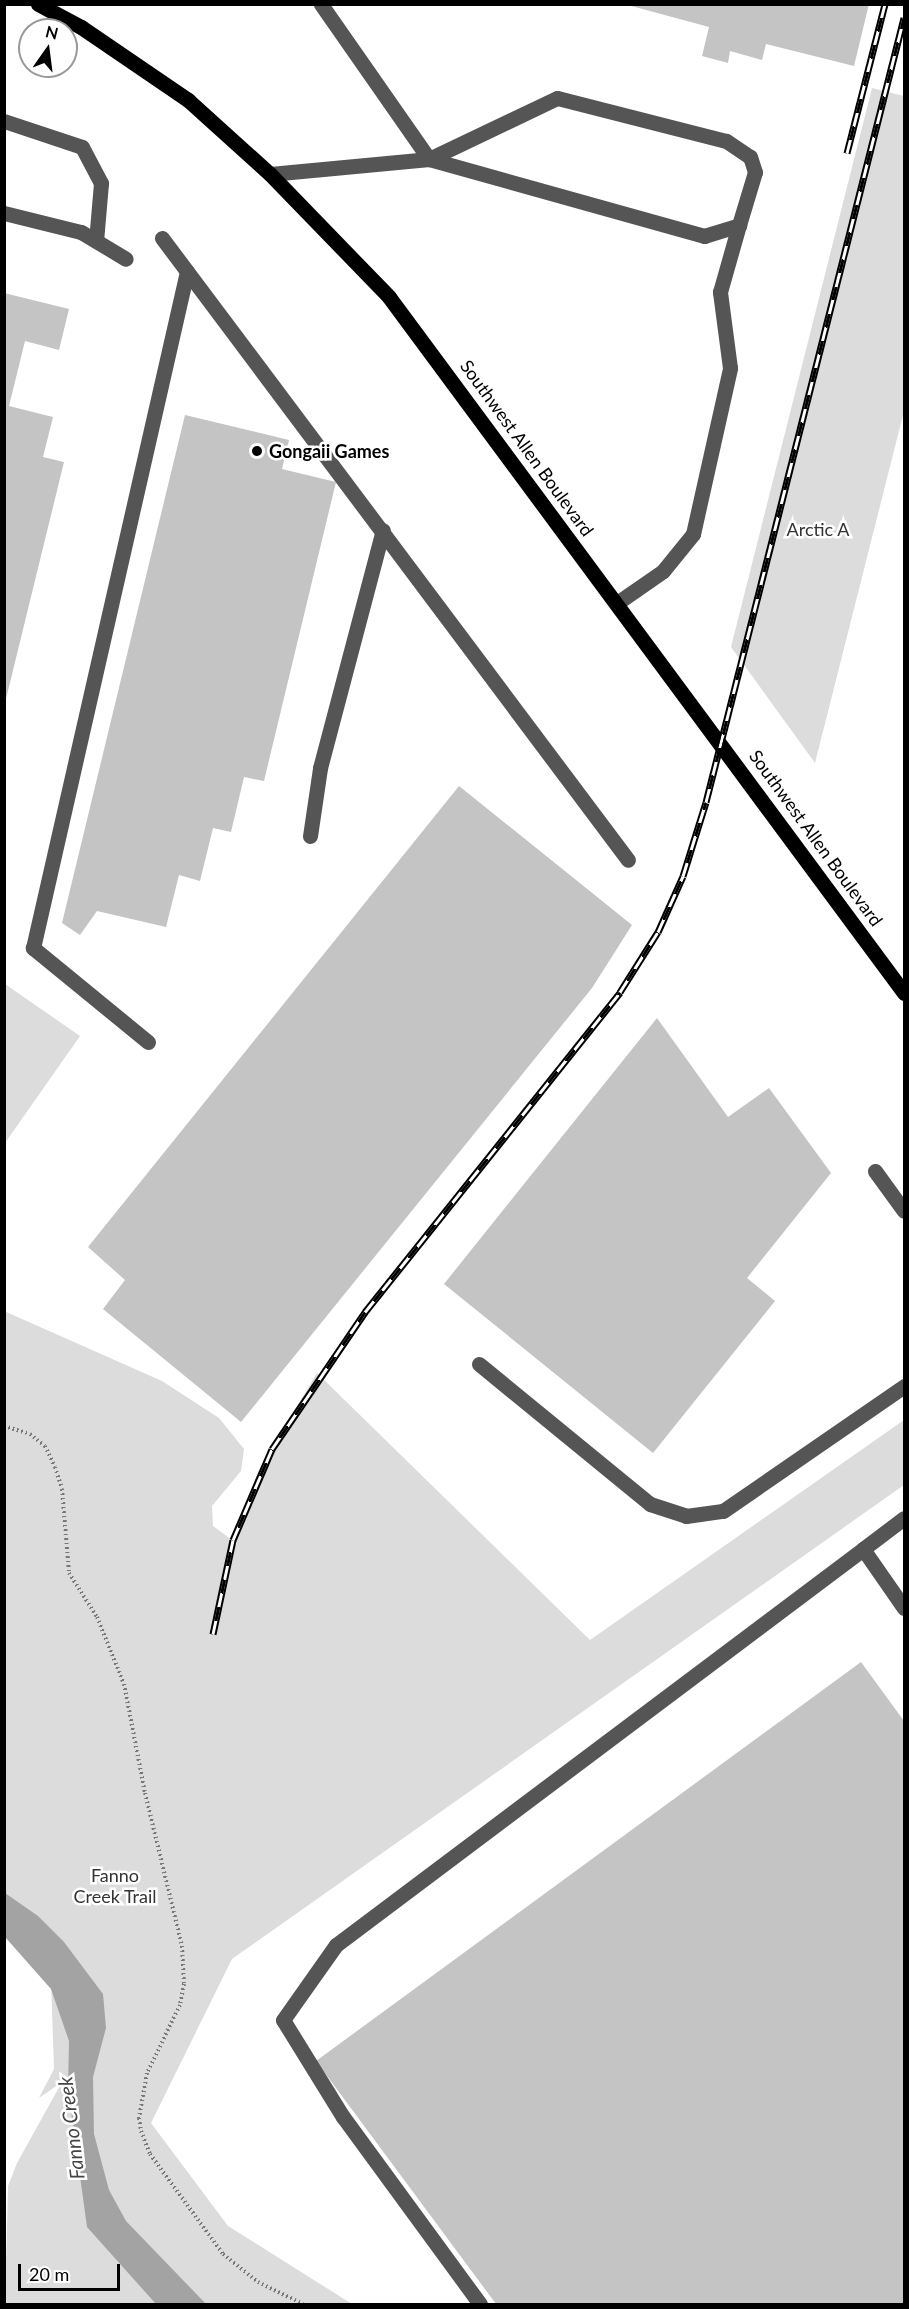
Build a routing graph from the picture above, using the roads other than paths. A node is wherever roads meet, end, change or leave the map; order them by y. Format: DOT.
graph roads {
  1 [pos="38,4"];
  2 [pos="321,4"];
  3 [pos="4,121"];
  4 [pos="429,159"];
  5 [pos="270,174"];
  6 [pos="4,213"];
  7 [pos="739,225"];
  8 [pos="162,238"];
  9 [pos="96,240"];
  10 [pos="126,259"];
  11 [pos="187,271"];
  12 [pos="382,530"];
  13 [pos="616,603"];
  14 [pos="310,836"];
  15 [pos="628,861"];
  16 [pos="904,993"];
  17 [pos="148,1042"];
  18 [pos="875,1171"];
  19 [pos="904,1211"];
  20 [pos="478,1364"];
  21 [pos="904,1386"];
  22 [pos="904,1518"];
  23 [pos="863,1549"];
  24 [pos="904,1608"];
  25 [pos="480,2304"];
  1 -- 5 [label="main road, Southwest Allen Boulevard"];
  2 -- 4 [label="lane"];
  3 -- 9 [label="lane"];
  4 -- 5 [label="lane"];
  4 -- 7 [label="lane"];
  4 -- 7 [label="lane"];
  5 -- 13 [label="main road, Southwest Allen Boulevard"];
  6 -- 9 [label="lane"];
  7 -- 13 [label="lane"];
  8 -- 11 [label="lane"];
  9 -- 10 [label="lane"];
  11 -- 12 [label="lane"];
  11 -- 17 [label="lane"];
  12 -- 14 [label="lane"];
  12 -- 15 [label="lane"];
  13 -- 16 [label="main road, Southwest Allen Boulevard"];
  18 -- 19 [label="lane"];
  20 -- 21 [label="lane"];
  22 -- 23 [label="lane"];
  23 -- 24 [label="lane"];
  23 -- 25 [label="lane"];
}
